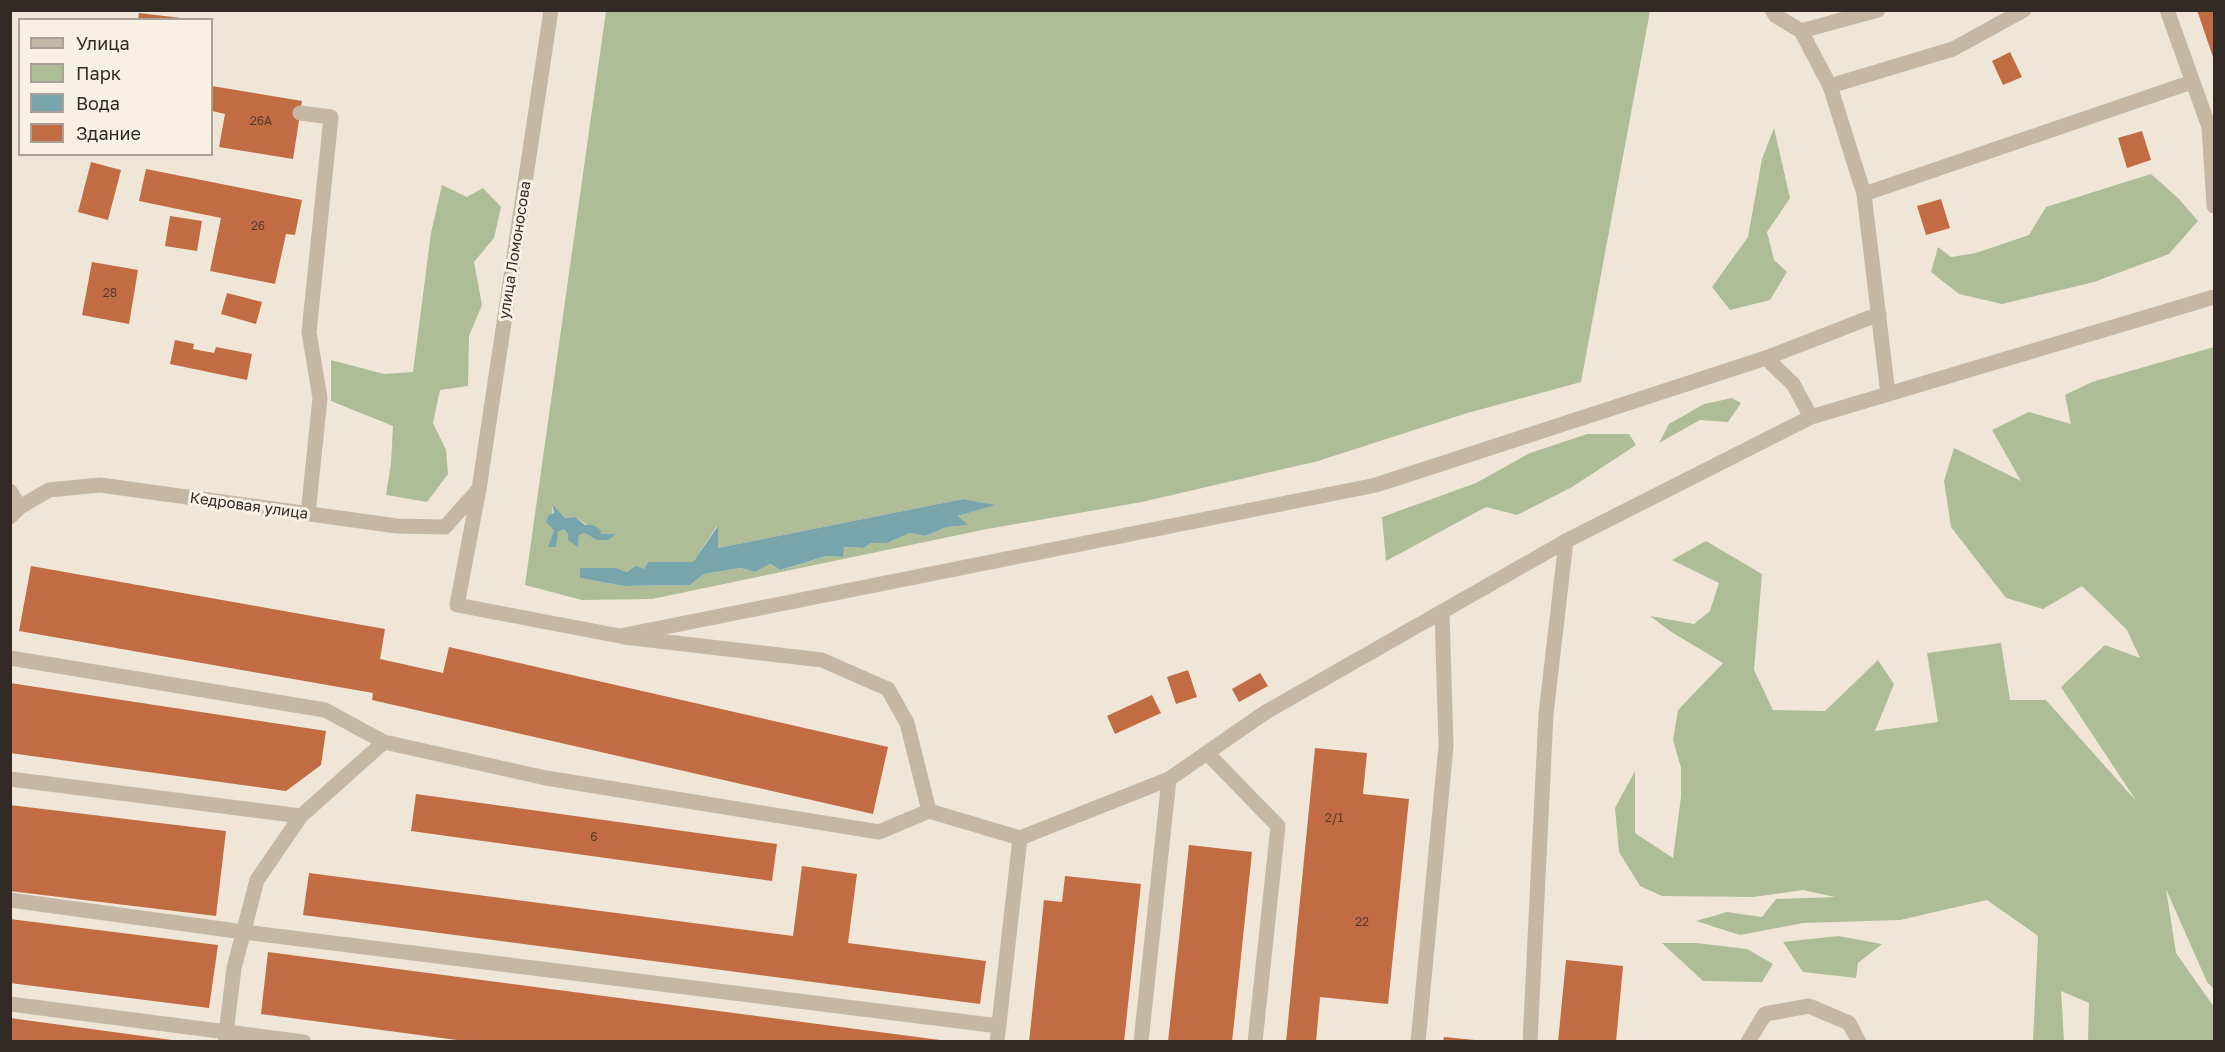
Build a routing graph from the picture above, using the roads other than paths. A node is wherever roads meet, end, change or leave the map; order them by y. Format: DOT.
graph roads {
  1 [pos="551,10"];
  2 [pos="1772,10"];
  3 [pos="1878,10"];
  4 [pos="2024,10"];
  5 [pos="2168,10"];
  6 [pos="1802,31"];
  7 [pos="2192,82"];
  8 [pos="1830,86"];
  9 [pos="300,112"];
  10 [pos="1864,194"];
  11 [pos="2214,206"];
  12 [pos="2214,297"];
  13 [pos="1878,314"];
  14 [pos="1766,358"];
  15 [pos="1888,394"];
  16 [pos="1811,417"];
  17 [pos="479,489"];
  18 [pos="10,491"];
  19 [pos="15,512"];
  20 [pos="308,514"];
  21 [pos="1566,541"];
  22 [pos="1442,612"];
  23 [pos="620,636"];
  24 [pos="10,658"];
  25 [pos="384,742"];
  26 [pos="1207,753"];
  27 [pos="10,779"];
  28 [pos="1169,779"];
  29 [pos="928,811"];
  30 [pos="301,816"];
  31 [pos="1020,838"];
  32 [pos="10,900"];
  33 [pos="244,932"];
  34 [pos="10,1004"];
  35 [pos="999,1026"];
  36 [pos="225,1036"];
  37 [pos="304,1041"];
  38 [pos="997,1041"];
  39 [pos="1141,1041"];
  40 [pos="1255,1041"];
  41 [pos="1418,1041"];
  42 [pos="1530,1041"];
  43 [pos="1748,1041"];
  44 [pos="1859,1041"];
  1 -- 17 [label="street, улица Ломоносова"];
  2 -- 6 [label="street"];
  3 -- 6 [label="street"];
  4 -- 8 [label="street"];
  5 -- 7 [label="street"];
  6 -- 8 [label="street"];
  7 -- 10 [label="street"];
  7 -- 11 [label="street"];
  8 -- 10 [label="street"];
  9 -- 20 [label="street"];
  10 -- 13 [label="street"];
  12 -- 15 [label="street"];
  13 -- 14 [label="street"];
  13 -- 15 [label="street"];
  14 -- 16 [label="street"];
  14 -- 23 [label="street"];
  15 -- 16 [label="street"];
  16 -- 21 [label="street"];
  17 -- 20 [label="street, Кедровая улица"];
  17 -- 23 [label="street, улица Ломоносова"];
  18 -- 19 [label="street"];
  19 -- 20 [label="street, Кедровая улица"];
  21 -- 22 [label="street"];
  21 -- 42 [label="street"];
  22 -- 26 [label="street"];
  22 -- 41 [label="street"];
  23 -- 29 [label="street"];
  24 -- 25 [label="street"];
  25 -- 29 [label="street"];
  25 -- 30 [label="street"];
  26 -- 28 [label="street"];
  26 -- 40 [label="street"];
  27 -- 30 [label="street"];
  28 -- 31 [label="street"];
  28 -- 39 [label="street"];
  29 -- 31 [label="street"];
  30 -- 33 [label="street"];
  31 -- 35 [label="street"];
  32 -- 33 [label="street"];
  33 -- 35 [label="street"];
  33 -- 36 [label="street"];
  34 -- 36 [label="street"];
  35 -- 38 [label="street"];
  36 -- 37 [label="street"];
  43 -- 44 [label="street"];
}
